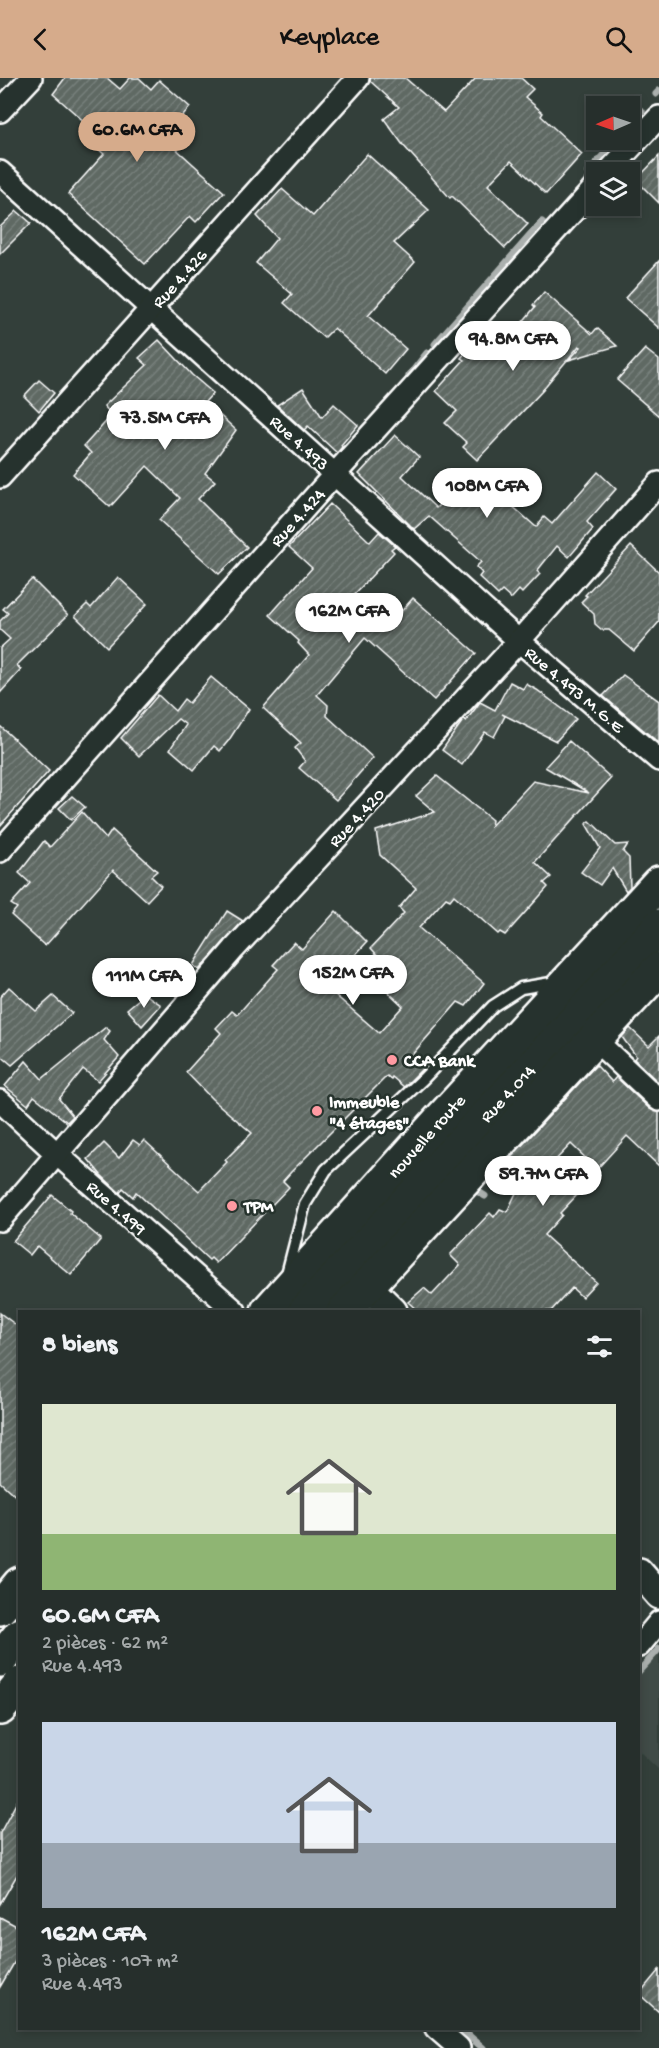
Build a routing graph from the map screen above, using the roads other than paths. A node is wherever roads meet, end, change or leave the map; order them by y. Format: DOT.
graph roads {
  1 [pos="31,78"];
  2 [pos="358,78"];
  3 [pos="0,111"];
  4 [pos="659,117"];
  5 [pos="617,162"];
  6 [pos="0,172"];
  7 [pos="586,197"];
  8 [pos="152,308"];
  9 [pos="335,474"];
  10 [pos="0,477"];
  11 [pos="659,483"];
  12 [pos="519,641"];
  13 [pos="659,760"];
  14 [pos="0,851"];
  15 [pos="659,883"];
  16 [pos="659,926"];
  17 [pos="659,969"];
  18 [pos="569,979"];
  19 [pos="594,1040"];
  20 [pos="659,1100"];
  21 [pos="0,1101"];
  22 [pos="58,1155"];
  23 [pos="0,1220"];
  24 [pos="358,1276"];
  25 [pos="284,1307"];
  26 [pos="234,1310"];
  27 [pos="344,1310"];
  28 [pos="392,1310"];
  29 [pos="640,1573"];
  30 [pos="18,1586"];
  31 [pos="659,1595"];
  32 [pos="0,1608"];
  33 [pos="659,1622"];
  34 [pos="18,1638"];
  35 [pos="640,1645"];
  36 [pos="0,1660"];
  37 [pos="18,1686"];
  38 [pos="0,1708"];
  39 [pos="438,2030"];
  40 [pos="459,2048"];
  1 -- 3 [label="street"];
  2 -- 8 [label="street, Rue 4.426"];
  4 -- 5 [label="street"];
  6 -- 8 [label="street, Rue 4.493"];
  7 -- 9 [label="street, Rue 4.424"];
  8 -- 9 [label="street, Rue 4.493"];
  8 -- 10 [label="street, Rue 4.426"];
  9 -- 12 [label="street, Rue 4.493"];
  9 -- 14 [label="street, Rue 4.424"];
  11 -- 12 [label="street, Rue 4.420"];
  12 -- 13 [label="street, Rue 4.493 M.G.E"];
  12 -- 22 [label="street, Rue 4.420"];
  15 -- 18 [label="highway, nouvelle route"];
  16 -- 24 [label="highway, Rue 4.014"];
  17 -- 19 [label="highway"];
  18 -- 25 [label="highway, nouvelle route"];
  18 -- 25 [label="lane"];
  19 -- 20 [label="street"];
  19 -- 24 [label="highway"];
  21 -- 22 [label="street, Rue 4.499"];
  22 -- 23 [label="street, Rue 4.420"];
  22 -- 26 [label="street, Rue 4.499"];
  24 -- 25 [label="highway, Rue 4.014"];
  24 -- 27 [label="highway"];
  24 -- 28 [label="street"];
  29 -- 31 [label="street"];
  30 -- 32 [label="highway"];
  33 -- 35 [label="street"];
  34 -- 36 [label="highway"];
  37 -- 38 [label="highway"];
  39 -- 40 [label="street"];
}
